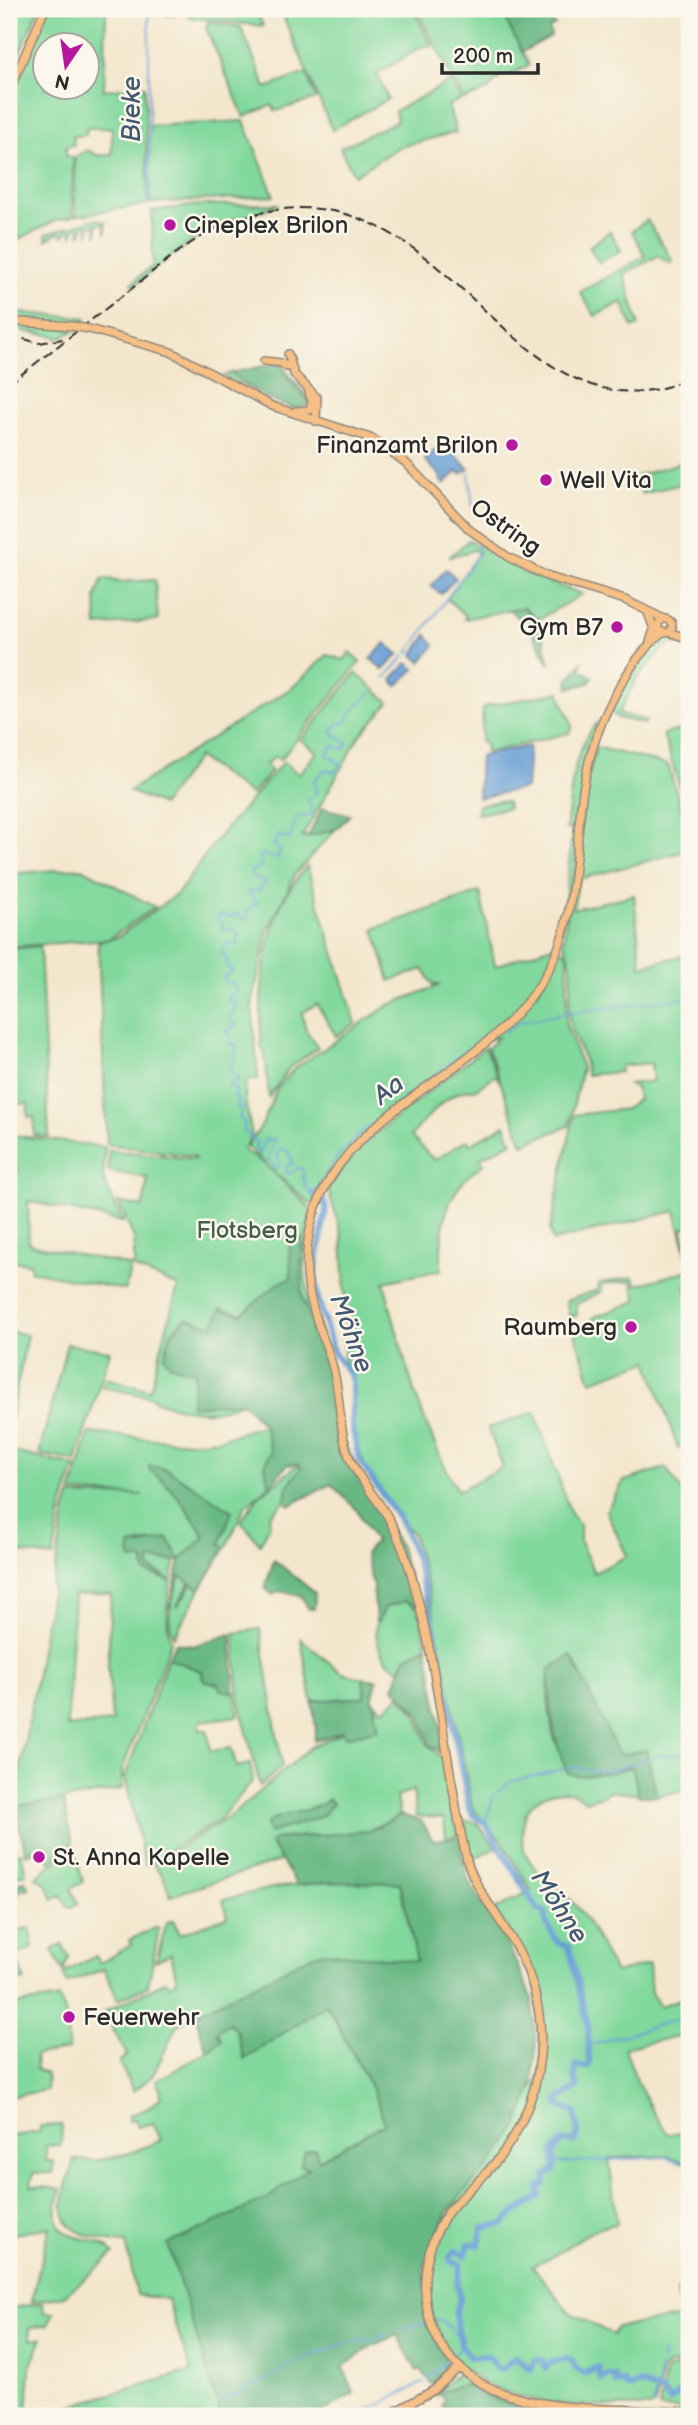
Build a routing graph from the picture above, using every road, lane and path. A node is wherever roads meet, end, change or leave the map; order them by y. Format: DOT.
graph roads {
  1 [pos="45,9"];
  2 [pos="9,91"];
  3 [pos="9,321"];
  4 [pos="264,361"];
  5 [pos="287,366"];
  6 [pos="309,393"];
  7 [pos="281,410"];
  8 [pos="318,410"];
  9 [pos="313,420"];
  10 [pos="337,427"];
  11 [pos="636,605"];
  12 [pos="648,614"];
  13 [pos="664,627"];
  14 [pos="687,638"];
  15 [pos="651,643"];
  16 [pos="460,2367"];
  17 [pos="689,2412"];
  18 [pos="387,2416"];
  1 -- 2 [label="main road"];
  3 -- 7 [label="main road, Ostring, bridge"];
  4 -- 5 [label="main road"];
  5 -- 6 [label="main road"];
  5 -- 8 [label="main road"];
  6 -- 7 [label="main road"];
  6 -- 9 [label="main road"];
  7 -- 9 [label="main road, Ostring"];
  8 -- 9 [label="main road"];
  8 -- 10 [label="main road"];
  9 -- 10 [label="main road, Ostring"];
  10 -- 11 [label="main road, Ostring"];
  11 -- 12 [label="main road"];
  11 -- 13 [label="main road"];
  12 -- 13 [label="main road"];
  12 -- 15 [label="main road"];
  13 -- 14 [label="main road"];
  13 -- 15 [label="main road"];
  15 -- 16 [label="main road"];
  16 -- 17 [label="main road"];
  16 -- 18 [label="main road"];
}
